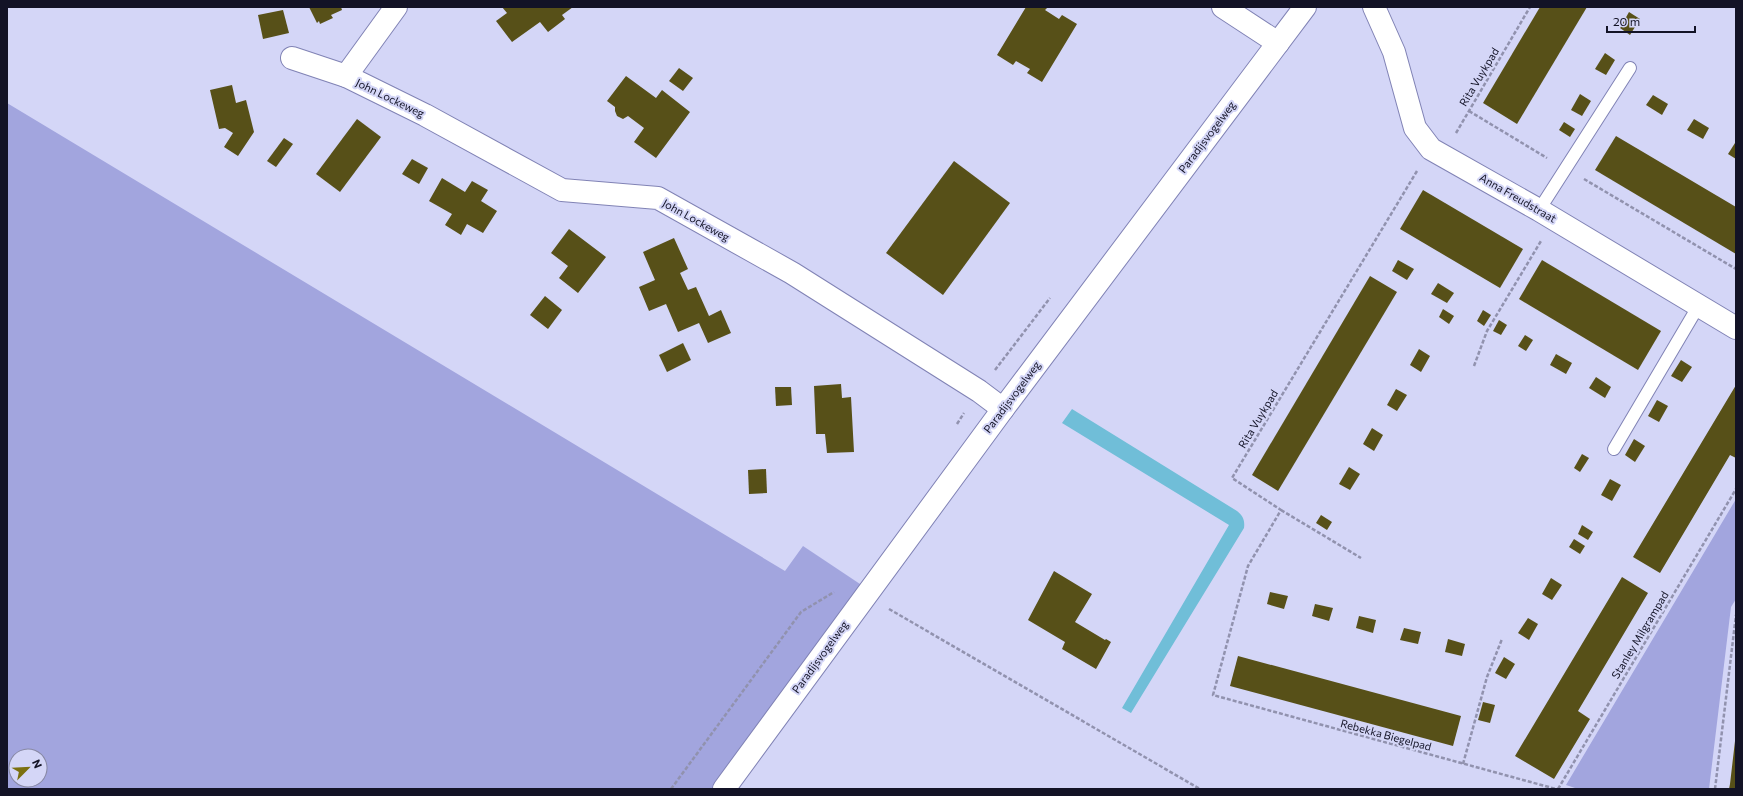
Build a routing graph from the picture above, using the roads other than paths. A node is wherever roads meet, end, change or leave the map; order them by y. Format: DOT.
graph roads {
  1 [pos="396,7"];
  2 [pos="1223,7"];
  3 [pos="1305,7"];
  4 [pos="1374,7"];
  5 [pos="1278,43"];
  6 [pos="292,58"];
  7 [pos="1630,68"];
  8 [pos="346,76"];
  9 [pos="1547,214"];
  10 [pos="1699,305"];
  11 [pos="1736,328"];
  12 [pos="1003,409"];
  13 [pos="1614,449"];
  14 [pos="724,789"];
  1 -- 8 [label="street, John Lockeweg"];
  2 -- 5 [label="street"];
  3 -- 5 [label="street, Paradijsvogelweg"];
  4 -- 9 [label="street, Anna Freudstraat"];
  5 -- 12 [label="street, Paradijsvogelweg"];
  6 -- 8 [label="street, John Lockeweg"];
  7 -- 9 [label="lane"];
  8 -- 12 [label="street, John Lockeweg"];
  9 -- 10 [label="street, Anna Freudstraat"];
  10 -- 11 [label="street, Anna Freudstraat"];
  10 -- 13 [label="lane"];
  12 -- 14 [label="street, Paradijsvogelweg"];
}
